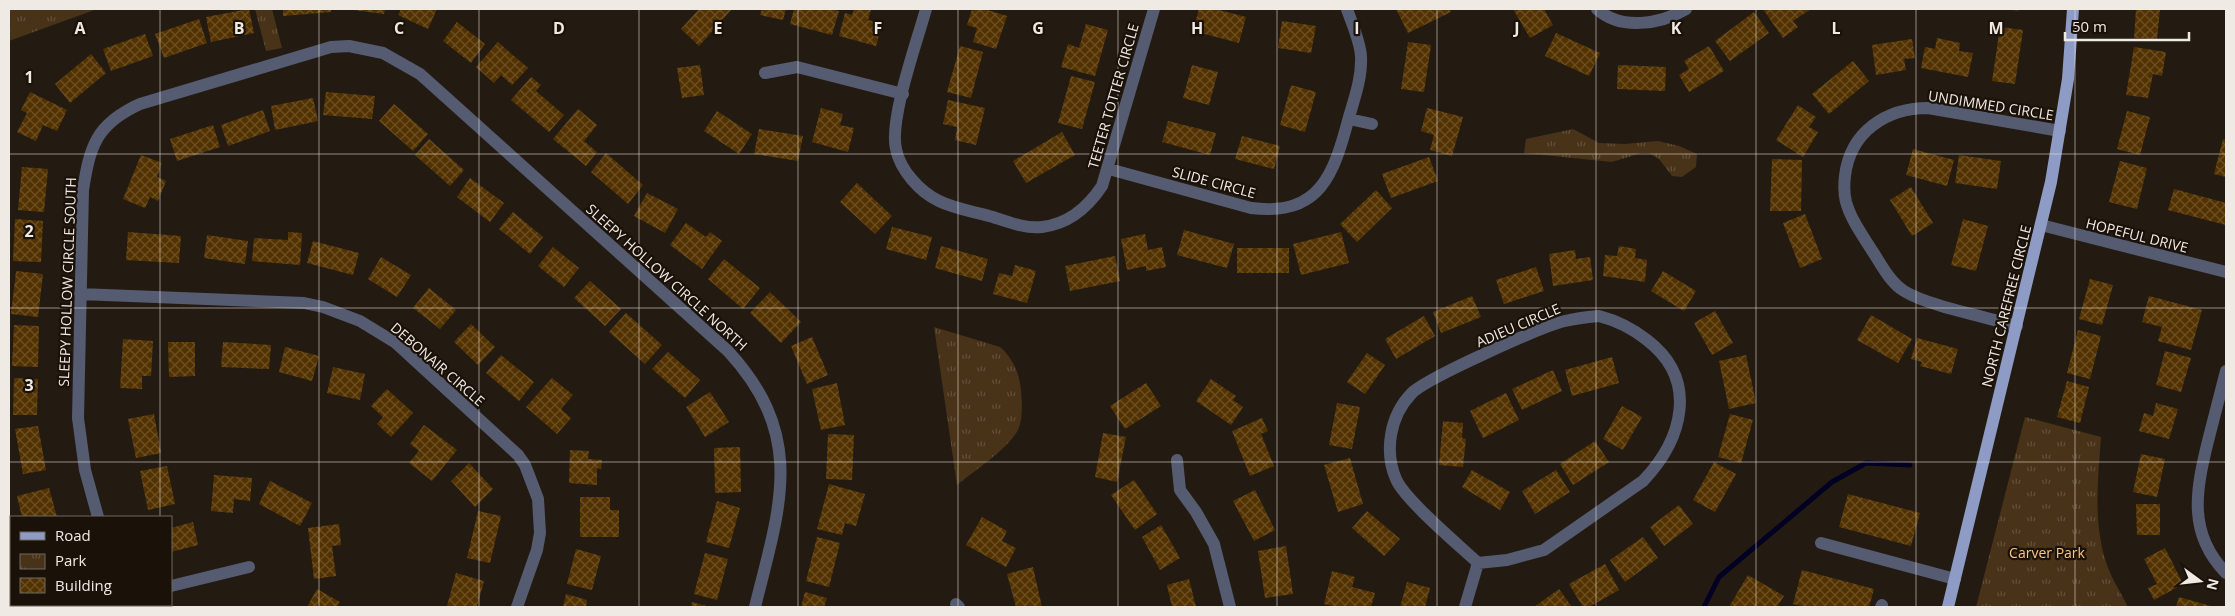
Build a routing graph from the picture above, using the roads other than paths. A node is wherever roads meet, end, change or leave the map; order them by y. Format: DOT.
graph roads {
  1 [pos="926,9"];
  2 [pos="1154,9"];
  3 [pos="1346,9"];
  4 [pos="1597,9"];
  5 [pos="1686,9"];
  6 [pos="2073,9"];
  7 [pos="765,73"];
  8 [pos="903,94"];
  9 [pos="1349,118"];
  10 [pos="1372,124"];
  11 [pos="2060,131"];
  12 [pos="494,142"];
  13 [pos="1109,168"];
  14 [pos="2041,225"];
  15 [pos="2226,272"];
  16 [pos="80,294"];
  17 [pos="2017,326"];
  18 [pos="2226,370"];
  19 [pos="1177,460"];
  20 [pos="98,516"];
  21 [pos="1821,543"];
  22 [pos="1478,563"];
  23 [pos="249,567"];
  24 [pos="2226,573"];
  25 [pos="1955,579"];
  26 [pos="172,586"];
  27 [pos="517,607"];
  28 [pos="755,607"];
  29 [pos="1230,607"];
  30 [pos="1464,607"];
  31 [pos="1948,607"];
  1 -- 8 [label="street, TEETER TOTTER CIRCLE"];
  2 -- 13 [label="street, TEETER TOTTER CIRCLE"];
  3 -- 9 [label="street, SLIDE CIRCLE"];
  4 -- 5 [label="street"];
  6 -- 11 [label="main road, NORTH CAREFREE CIRCLE"];
  7 -- 8 [label="street"];
  8 -- 13 [label="street, TEETER TOTTER CIRCLE"];
  9 -- 10 [label="street"];
  9 -- 13 [label="street, SLIDE CIRCLE"];
  11 -- 14 [label="main road, NORTH CAREFREE CIRCLE"];
  11 -- 17 [label="street, UNDIMMED CIRCLE"];
  12 -- 16 [label="street, SLEEPY HOLLOW CIRCLE SOUTH"];
  12 -- 28 [label="street, SLEEPY HOLLOW CIRCLE NORTH"];
  14 -- 15 [label="street, HOPEFUL DRIVE"];
  14 -- 17 [label="main road, NORTH CAREFREE CIRCLE"];
  16 -- 20 [label="street, SLEEPY HOLLOW CIRCLE SOUTH"];
  16 -- 27 [label="street, DEBONAIR CIRCLE"];
  17 -- 25 [label="main road, NORTH CAREFREE CIRCLE"];
  18 -- 24 [label="street"];
  19 -- 29 [label="street"];
  21 -- 25 [label="street"];
  22 -- 22 [label="street, ADIEU CIRCLE"];
  22 -- 30 [label="street"];
  23 -- 26 [label="street"];
  25 -- 31 [label="main road, NORTH CAREFREE CIRCLE"];
}
